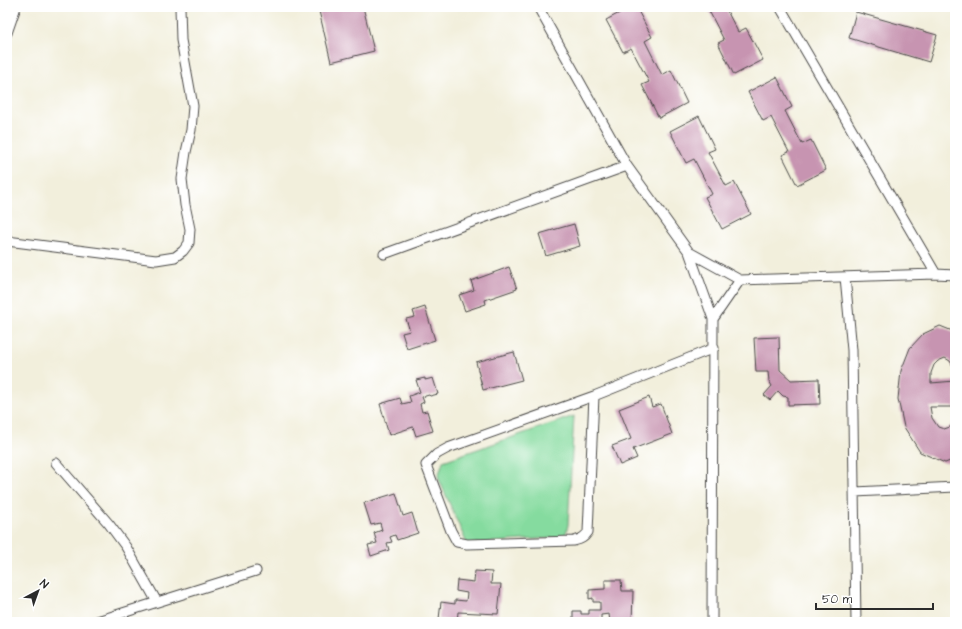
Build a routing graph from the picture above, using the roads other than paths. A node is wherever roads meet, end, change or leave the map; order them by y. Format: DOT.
graph roads {
  1 [pos="16,7"];
  2 [pos="180,7"];
  3 [pos="538,7"];
  4 [pos="780,7"];
  5 [pos="7,33"];
  6 [pos="627,166"];
  7 [pos="7,241"];
  8 [pos="688,252"];
  9 [pos="384,254"];
  10 [pos="936,274"];
  11 [pos="955,275"];
  12 [pos="845,277"];
  13 [pos="740,280"];
  14 [pos="713,319"];
  15 [pos="714,348"];
  16 [pos="594,396"];
  17 [pos="56,463"];
  18 [pos="955,486"];
  19 [pos="855,492"];
  20 [pos="256,571"];
  21 [pos="157,602"];
  22 [pos="94,622"];
  23 [pos="712,622"];
  24 [pos="856,622"];
  1 -- 5 [label="lane"];
  2 -- 7 [label="lane"];
  3 -- 6 [label="lane"];
  4 -- 10 [label="lane"];
  6 -- 8 [label="lane"];
  6 -- 9 [label="lane"];
  8 -- 13 [label="lane"];
  8 -- 14 [label="lane"];
  10 -- 11 [label="lane"];
  10 -- 12 [label="lane"];
  12 -- 13 [label="lane"];
  12 -- 19 [label="lane"];
  13 -- 14 [label="lane"];
  14 -- 15 [label="lane"];
  15 -- 16 [label="lane"];
  15 -- 23 [label="lane"];
  16 -- 16 [label="lane"];
  17 -- 21 [label="lane"];
  18 -- 19 [label="lane"];
  19 -- 24 [label="lane"];
  20 -- 21 [label="lane"];
  21 -- 22 [label="lane"];
}
